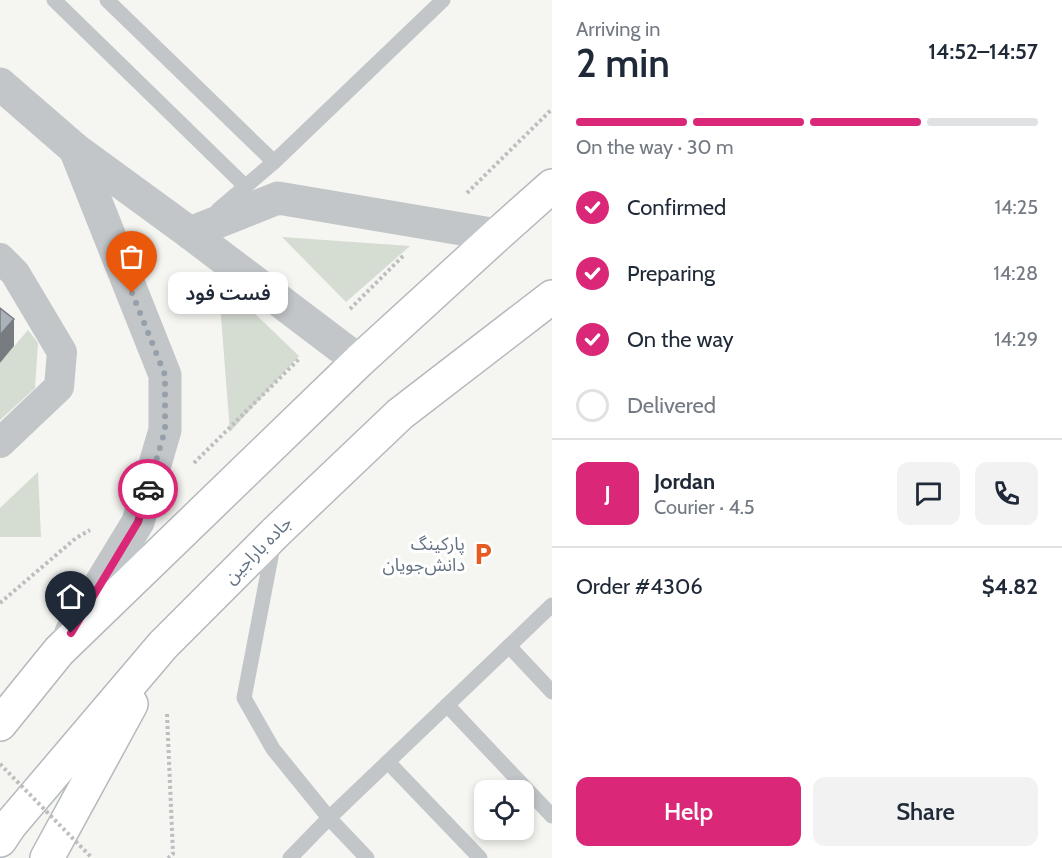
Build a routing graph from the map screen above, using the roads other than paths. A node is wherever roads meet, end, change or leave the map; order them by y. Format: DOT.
graph roads {
  1 [pos="54,0"];
  2 [pos="107,0"];
  3 [pos="443,0"];
  4 [pos="0,84"];
  5 [pos="75,149"];
  6 [pos="274,162"];
  7 [pos="552,186"];
  8 [pos="246,187"];
  9 [pos="190,233"];
  10 [pos="496,235"];
  11 [pos="0,258"];
  12 [pos="552,297"];
  13 [pos="359,361"];
  14 [pos="0,442"];
  15 [pos="276,532"];
  16 [pos="552,605"];
  17 [pos="163,645"];
  18 [pos="509,646"];
  19 [pos="59,651"];
  20 [pos="552,692"];
  21 [pos="0,704"];
  22 [pos="447,705"];
  23 [pos="0,724"];
  24 [pos="388,762"];
  25 [pos="552,816"];
  26 [pos="329,818"];
  27 [pos="0,840"];
  28 [pos="47,858"];
  29 [pos="290,858"];
  30 [pos="367,858"];
  31 [pos="480,858"];
  1 -- 8 [label="lane"];
  2 -- 6 [label="lane"];
  3 -- 6 [label="lane"];
  4 -- 5 [label="street"];
  5 -- 9 [label="street"];
  5 -- 19 [label="street"];
  6 -- 8 [label="lane"];
  7 -- 10 [label="main road"];
  8 -- 9 [label="lane"];
  9 -- 10 [label="street"];
  9 -- 13 [label="street"];
  10 -- 13 [label="main road"];
  11 -- 14 [label="street"];
  12 -- 15 [label="main road, جاده باراجین"];
  13 -- 19 [label="main road"];
  15 -- 17 [label="main road, جاده باراجین"];
  15 -- 26 [label="lane"];
  16 -- 18 [label="lane"];
  17 -- 27 [label="main road, جاده باراجین"];
  17 -- 28 [label="main road"];
  18 -- 20 [label="lane"];
  18 -- 22 [label="lane"];
  19 -- 21 [label="main road"];
  19 -- 23 [label="main road"];
  22 -- 24 [label="lane"];
  22 -- 25 [label="lane"];
  24 -- 26 [label="lane"];
  24 -- 31 [label="lane"];
  26 -- 29 [label="lane"];
  26 -- 30 [label="lane"];
}
